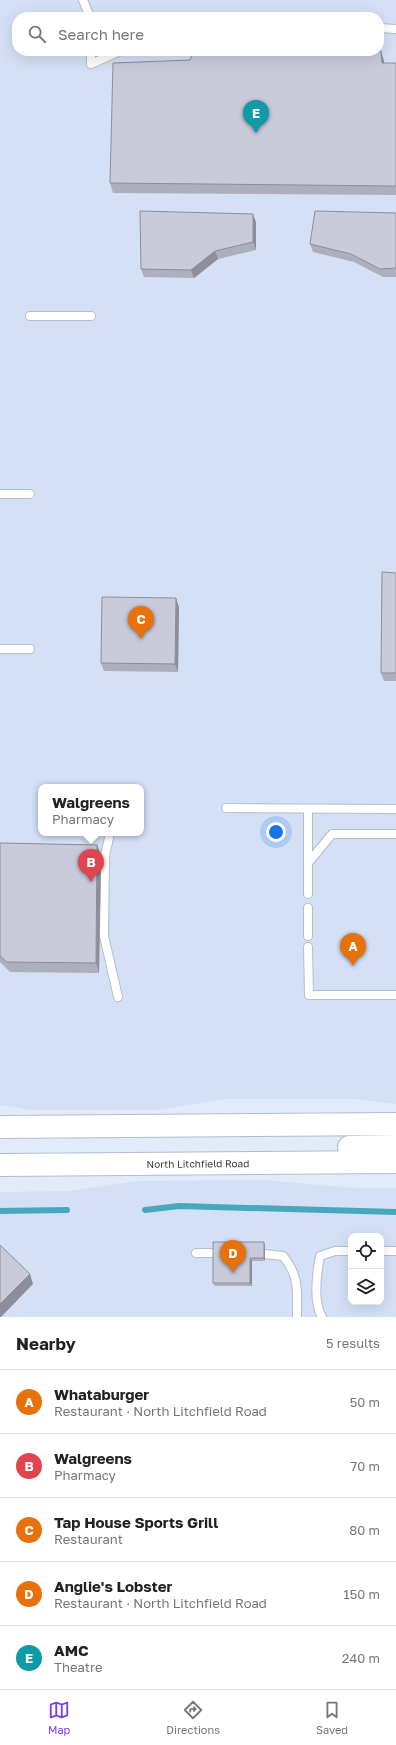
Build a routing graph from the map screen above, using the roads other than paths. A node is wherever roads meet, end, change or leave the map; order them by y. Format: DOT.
graph roads {
  1 [pos="83,0"];
  2 [pos="88,12"];
  3 [pos="384,28"];
  4 [pos="396,29"];
  5 [pos="91,56"];
  6 [pos="109,56"];
  7 [pos="30,316"];
  8 [pos="91,316"];
  9 [pos="0,494"];
  10 [pos="30,494"];
  11 [pos="0,649"];
  12 [pos="30,649"];
  13 [pos="226,808"];
  14 [pos="308,809"];
  15 [pos="396,810"];
  16 [pos="396,834"];
  17 [pos="109,836"];
  18 [pos="308,863"];
  19 [pos="308,894"];
  20 [pos="308,908"];
  21 [pos="308,936"];
  22 [pos="308,947"];
  23 [pos="396,994"];
  24 [pos="118,997"];
  25 [pos="396,1124"];
  26 [pos="0,1127"];
  27 [pos="396,1146"];
  28 [pos="396,1162"];
  29 [pos="242,1163"];
  30 [pos="0,1165"];
  31 [pos="348,1251"];
  32 [pos="384,1251"];
  33 [pos="396,1251"];
  34 [pos="196,1253"];
  35 [pos="215,1253"];
  36 [pos="265,1254"];
  37 [pos="296,1316"];
  38 [pos="322,1317"];
  1 -- 2 [label="lane"];
  3 -- 4 [label="lane"];
  5 -- 6 [label="lane"];
  7 -- 8 [label="lane"];
  9 -- 10 [label="lane"];
  11 -- 12 [label="lane"];
  13 -- 14 [label="lane"];
  14 -- 15 [label="lane"];
  14 -- 18 [label="lane"];
  16 -- 18 [label="lane"];
  17 -- 24 [label="lane"];
  18 -- 19 [label="lane"];
  20 -- 21 [label="lane"];
  22 -- 23 [label="lane"];
  25 -- 26 [label="main road"];
  27 -- 29 [label="main road"];
  28 -- 29 [label="main road, North Litchfield Road"];
  29 -- 30 [label="main road, North Litchfield Road"];
  31 -- 38 [label="lane"];
  32 -- 33 [label="lane"];
  34 -- 35 [label="lane"];
  36 -- 37 [label="lane"];
}
